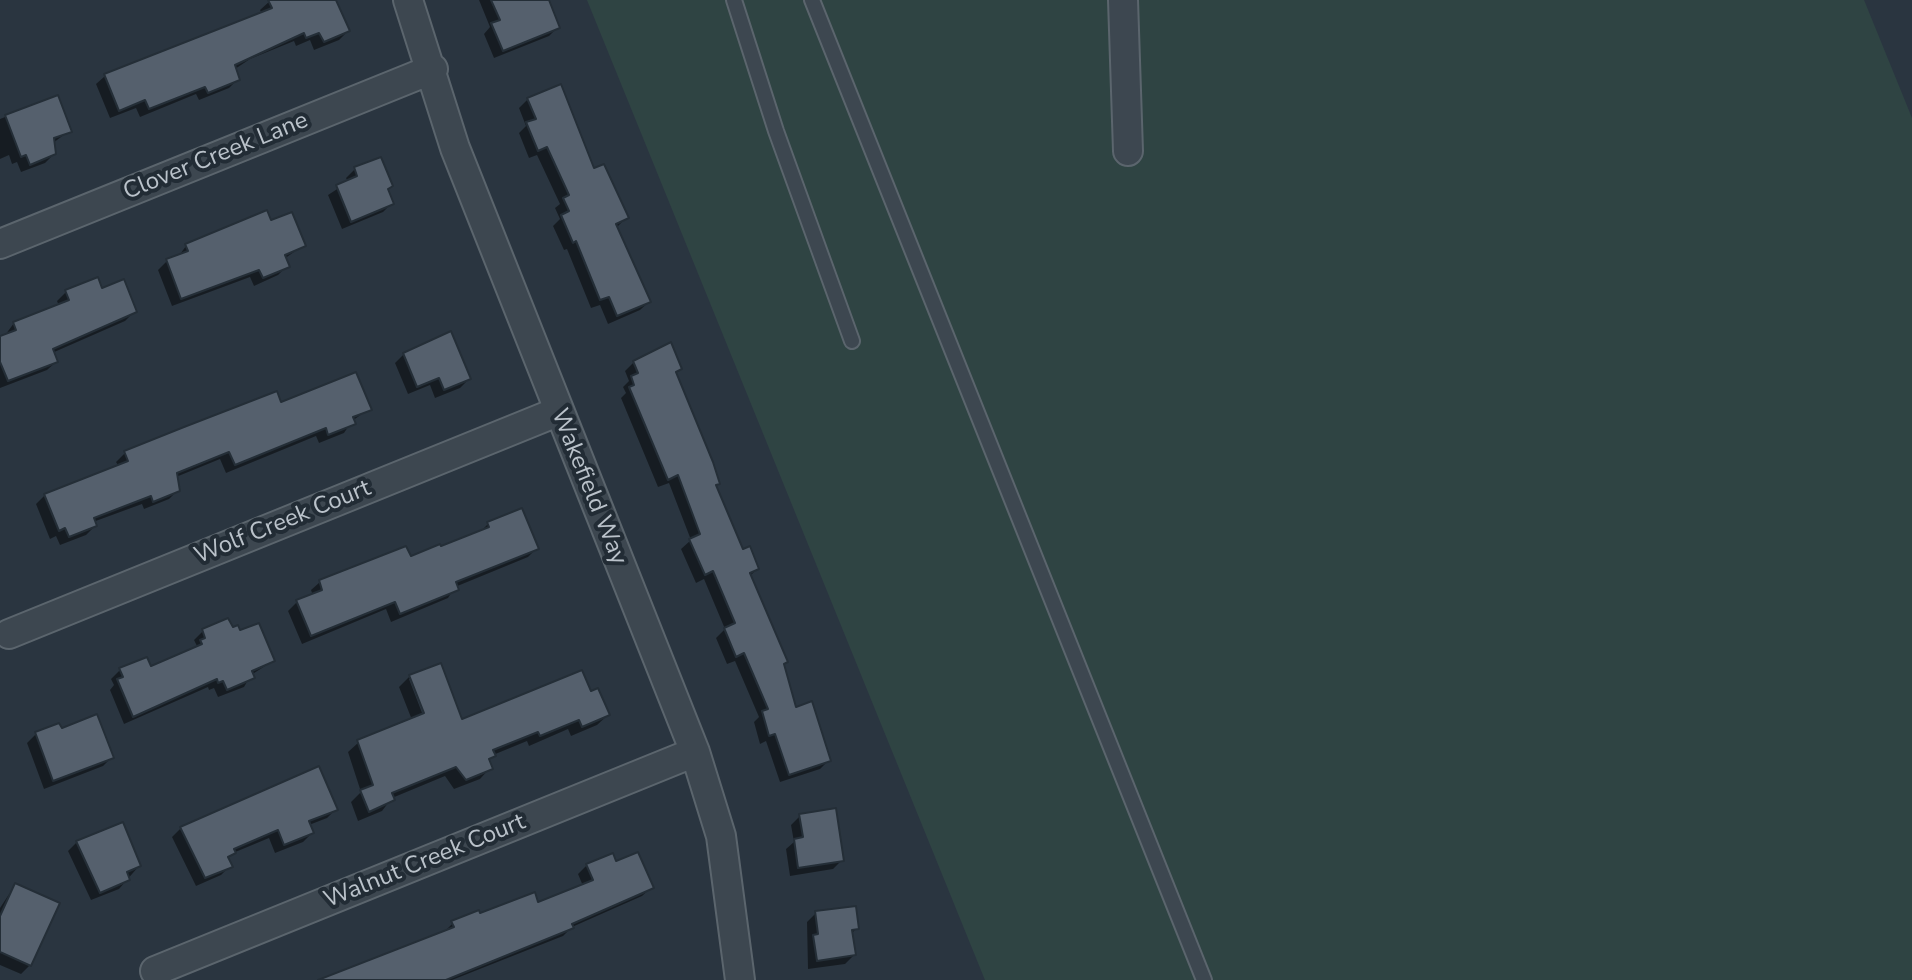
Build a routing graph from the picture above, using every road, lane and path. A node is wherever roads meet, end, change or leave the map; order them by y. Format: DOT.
graph roads {
  1 [pos="408,0"];
  2 [pos="734,0"];
  3 [pos="812,0"];
  4 [pos="1123,0"];
  5 [pos="433,69"];
  6 [pos="1128,151"];
  7 [pos="0,244"];
  8 [pos="852,341"];
  9 [pos="557,412"];
  10 [pos="9,634"];
  11 [pos="695,752"];
  12 [pos="155,971"];
  13 [pos="740,980"];
  14 [pos="1204,980"];
  1 -- 5 [label="street, Wakefield Way"];
  2 -- 8 [label="lane"];
  3 -- 14 [label="lane"];
  4 -- 6 [label="street"];
  5 -- 7 [label="street, Clover Creek Lane"];
  5 -- 9 [label="street, Wakefield Way"];
  9 -- 10 [label="street, Wolf Creek Court"];
  9 -- 11 [label="street, Wakefield Way"];
  11 -- 12 [label="street, Walnut Creek Court"];
  11 -- 13 [label="street, Wakefield Way"];
}
